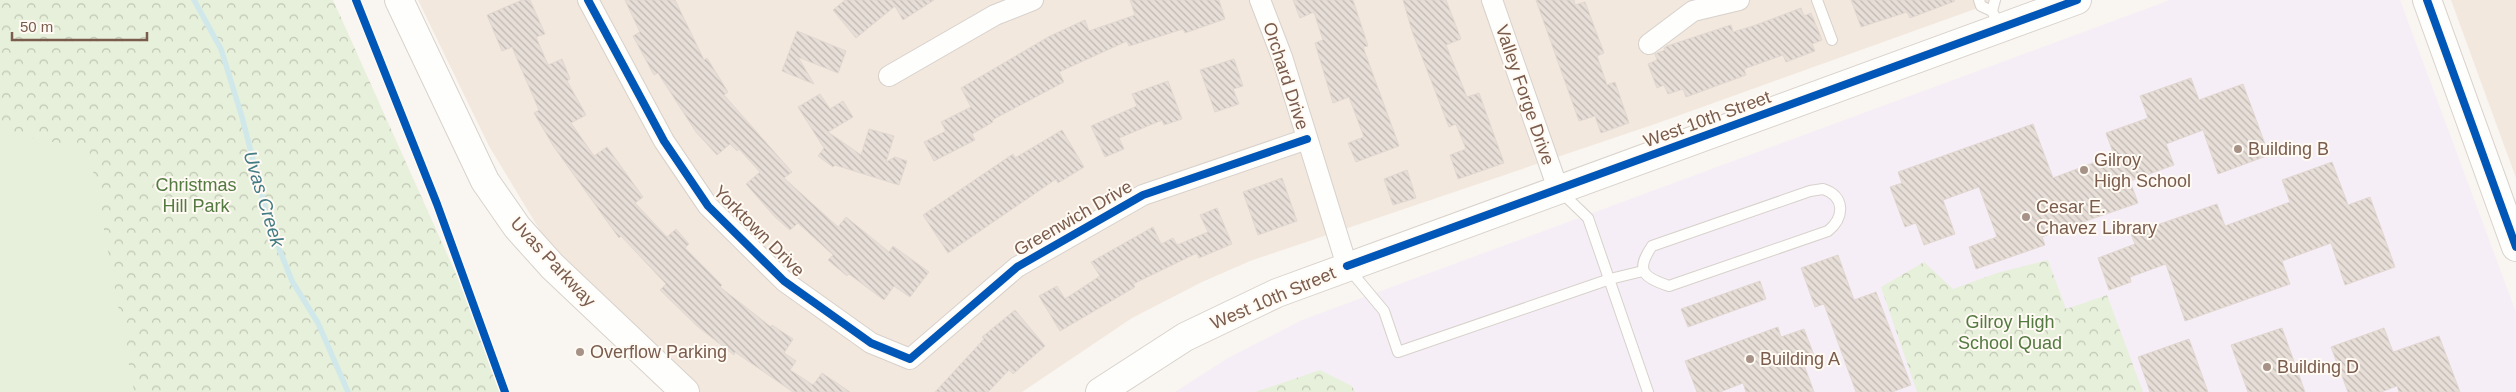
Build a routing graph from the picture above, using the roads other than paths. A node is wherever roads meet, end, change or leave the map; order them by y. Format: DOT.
graph roads {
  1 [pos="399,0"];
  2 [pos="588,0"];
  3 [pos="1033,0"];
  4 [pos="1260,0"];
  5 [pos="1492,0"];
  6 [pos="1739,0"];
  7 [pos="1817,0"];
  8 [pos="1979,0"];
  9 [pos="1995,0"];
  10 [pos="2077,0"];
  11 [pos="2427,0"];
  12 [pos="1690,5"];
  13 [pos="1996,19"];
  14 [pos="1832,40"];
  15 [pos="1649,44"];
  16 [pos="889,76"];
  17 [pos="1306,139"];
  18 [pos="1558,189"];
  19 [pos="2516,247"];
  20 [pos="1347,266"];
  21 [pos="1644,272"];
  22 [pos="1610,279"];
  23 [pos="910,359"];
  24 [pos="685,392"];
  25 [pos="1100,392"];
  26 [pos="1648,392"];
  1 -- 24 [label="street, Uvas Parkway"];
  2 -- 23 [label="street, Yorktown Drive"];
  3 -- 16 [label="street"];
  4 -- 17 [label="street, Orchard Drive"];
  5 -- 18 [label="street, Valley Forge Drive"];
  6 -- 12 [label="street"];
  7 -- 14 [label="lane"];
  8 -- 13 [label="lane"];
  9 -- 13 [label="lane"];
  10 -- 13 [label="street, West 10th Street"];
  11 -- 19 [label="street"];
  12 -- 15 [label="street"];
  13 -- 18 [label="street, West 10th Street"];
  17 -- 20 [label="street, Orchard Drive"];
  17 -- 23 [label="street, Greenwich Drive"];
  18 -- 20 [label="street, West 10th Street"];
  18 -- 22 [label="lane"];
  20 -- 22 [label="lane"];
  20 -- 25 [label="street, West 10th Street"];
  21 -- 21 [label="lane"];
  21 -- 22 [label="lane"];
  22 -- 26 [label="lane"];
}
